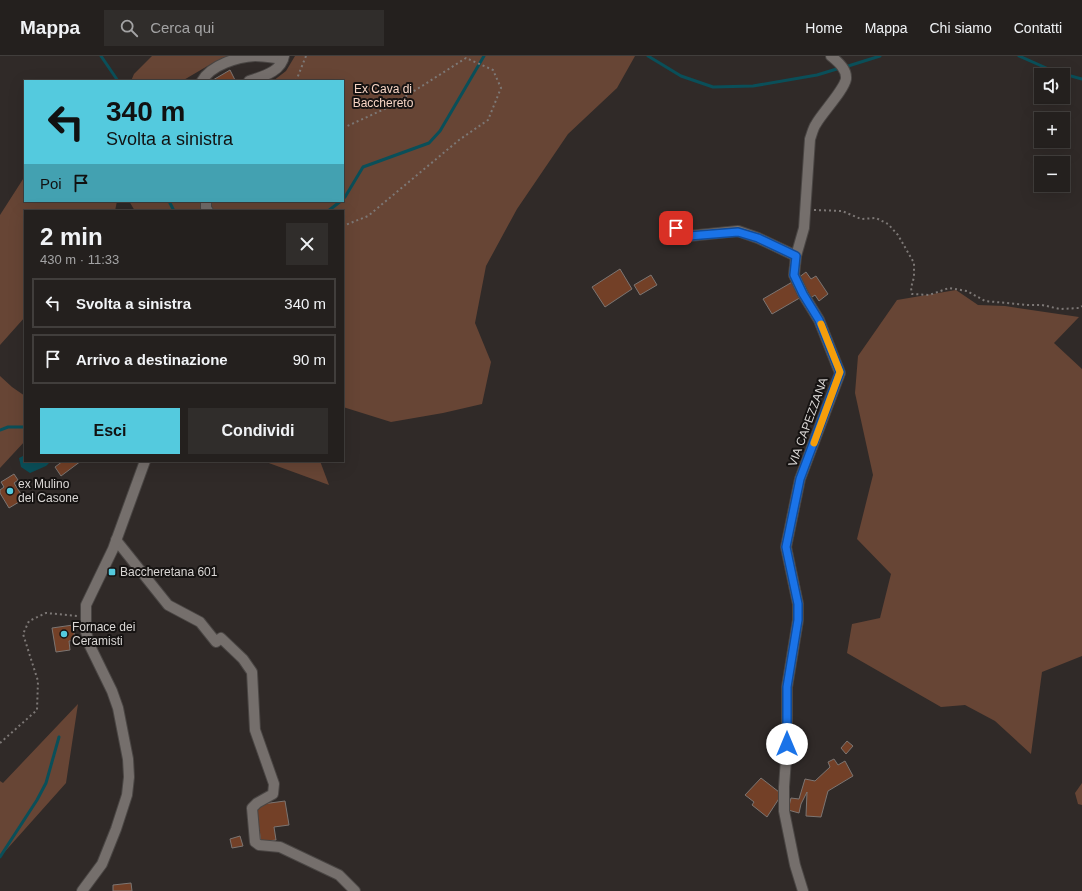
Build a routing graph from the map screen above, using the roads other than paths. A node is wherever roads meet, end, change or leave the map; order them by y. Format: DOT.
graph roads {
  1 [pos="831,56"];
  2 [pos="284,58"];
  3 [pos="203,80"];
  4 [pos="252,80"];
  5 [pos="676,228"];
  6 [pos="796,256"];
  7 [pos="144,462"];
  8 [pos="116,540"];
  9 [pos="82,891"];
  10 [pos="355,891"];
  11 [pos="803,891"];
  1 -- 6 [label="street, VIA CAPEZZANA"];
  2 -- 3 [label="street"];
  2 -- 4 [label="street"];
  5 -- 6 [label="street"];
  6 -- 11 [label="street, VIA CAPEZZANA"];
  7 -- 8 [label="street"];
  8 -- 9 [label="street"];
  8 -- 10 [label="street"];
}
